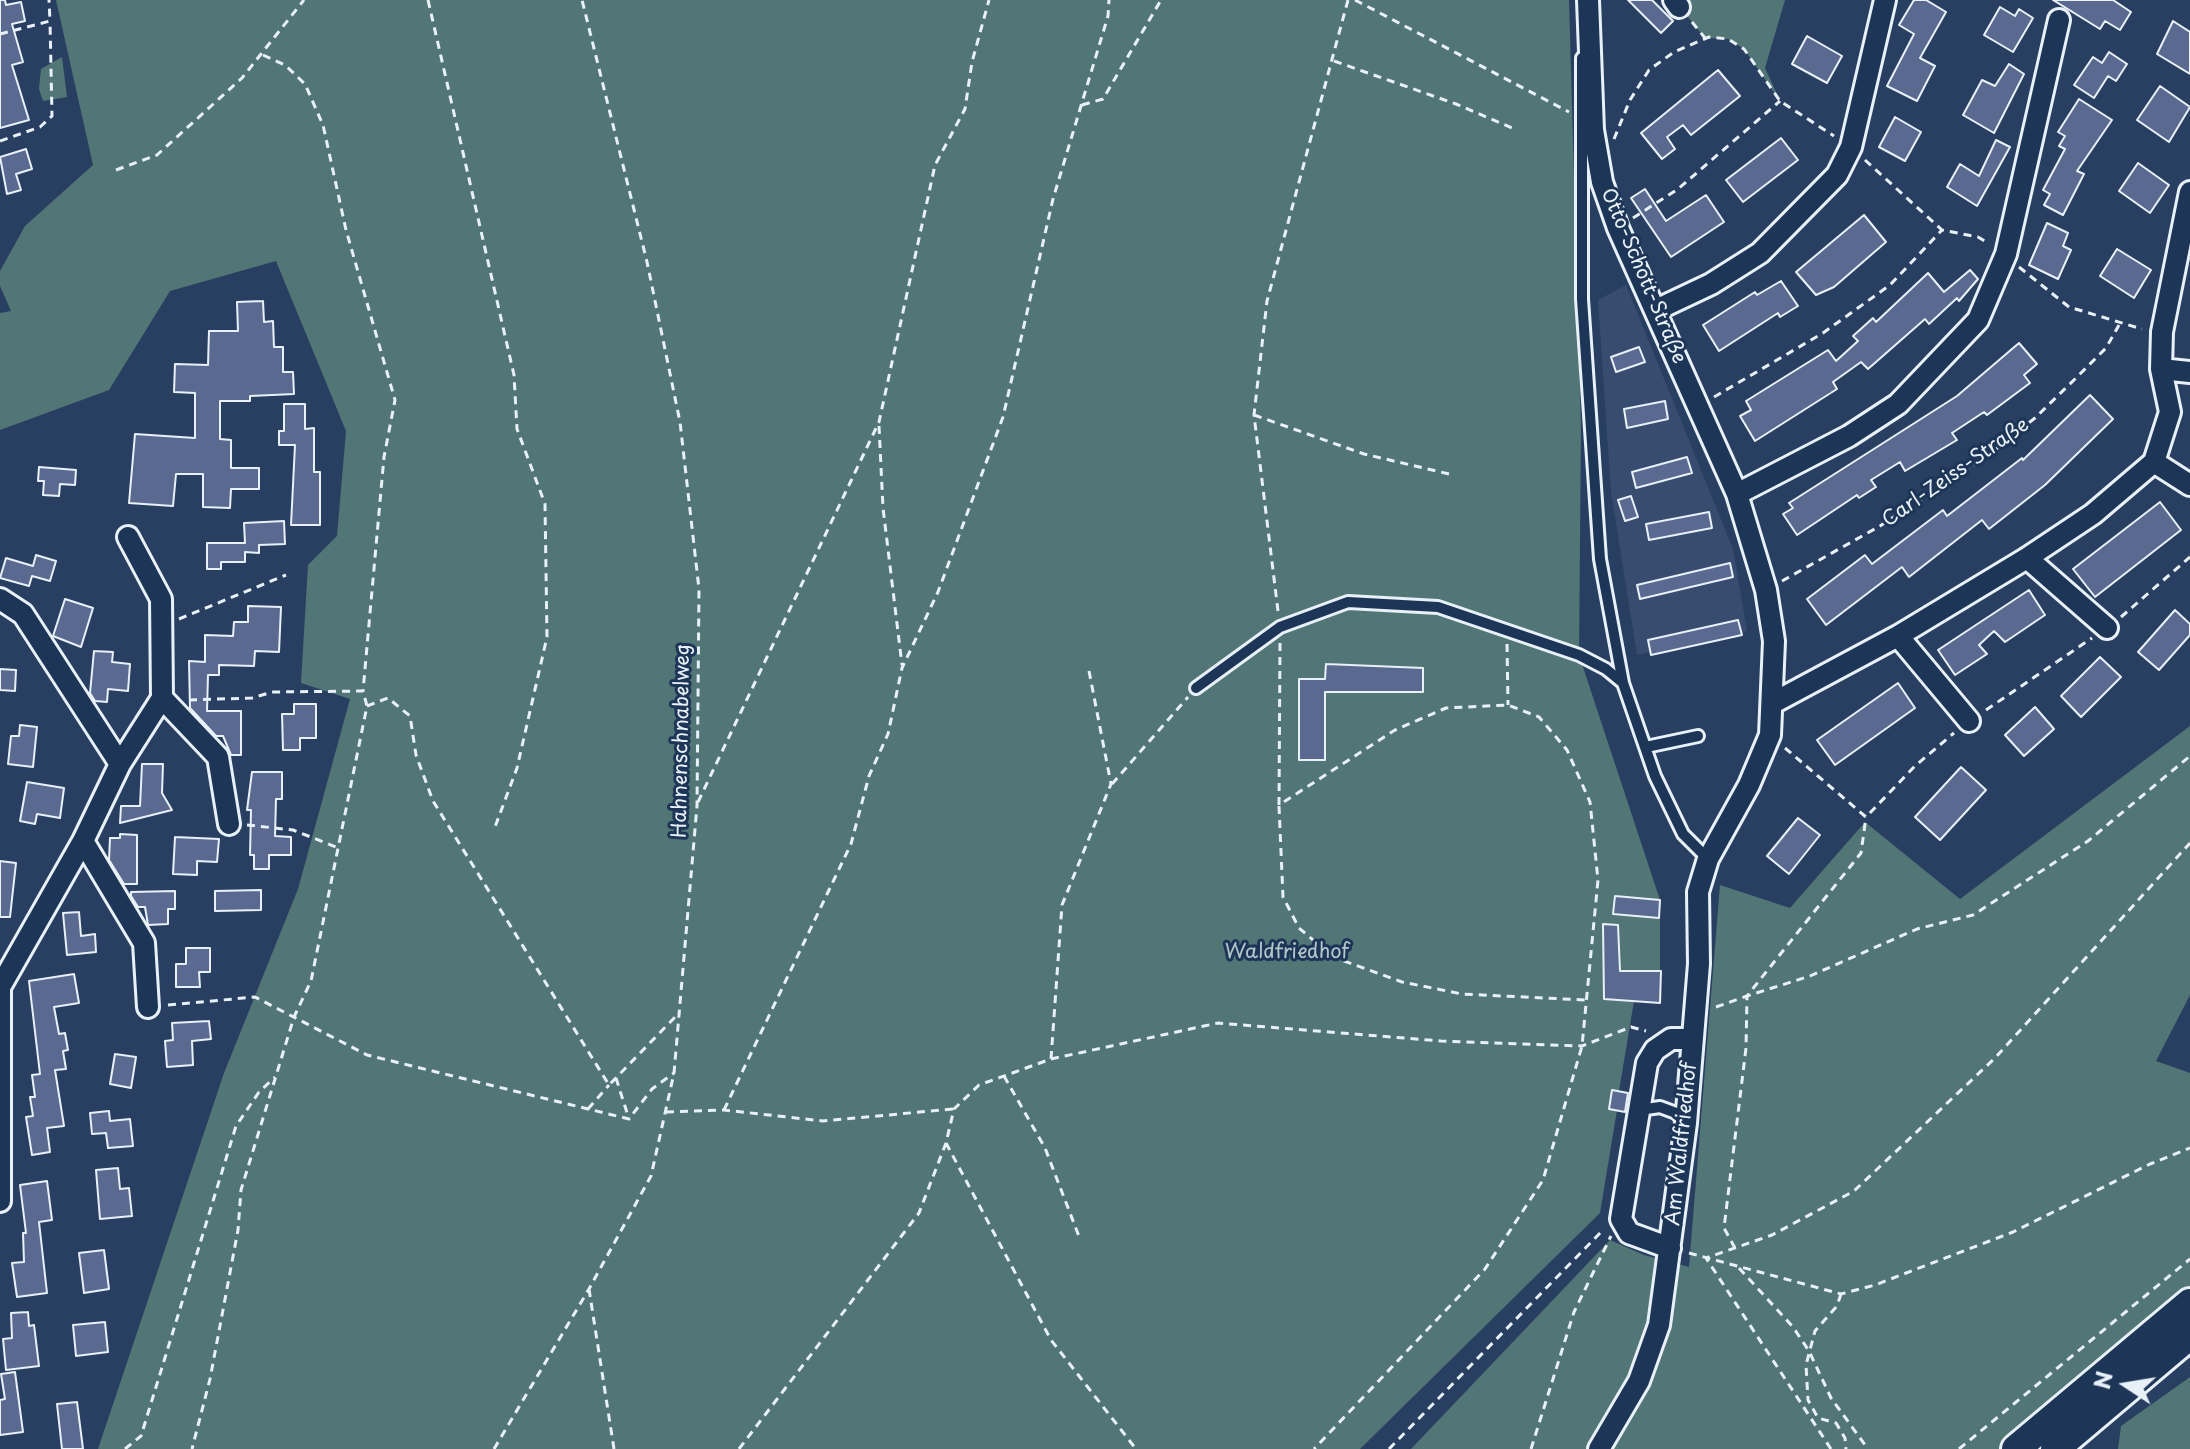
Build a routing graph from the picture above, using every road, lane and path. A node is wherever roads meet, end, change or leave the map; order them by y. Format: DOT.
graph roads {
  1 [pos="49,0"];
  2 [pos="304,0"];
  3 [pos="428,0"];
  4 [pos="582,0"];
  5 [pos="989,0"];
  6 [pos="1109,0"];
  7 [pos="1161,0"];
  8 [pos="1348,0"];
  9 [pos="1355,0"];
  10 [pos="1588,0"];
  11 [pos="1885,0"];
  12 [pos="2059,20"];
  13 [pos="50,21"];
  14 [pos="0,34"];
  15 [pos="1589,42"];
  16 [pos="263,55"];
  17 [pos="1334,61"];
  18 [pos="1780,101"];
  19 [pos="1081,105"];
  20 [pos="1579,118"];
  21 [pos="1512,128"];
  22 [pos="0,141"];
  23 [pos="116,170"];
  24 [pos="2190,192"];
  25 [pos="1618,228"];
  26 [pos="1942,230"];
  27 [pos="1656,310"];
  28 [pos="2119,325"];
  29 [pos="2161,369"];
  30 [pos="2190,372"];
  31 [pos="1699,406"];
  32 [pos="1254,415"];
  33 [pos="879,422"];
  34 [pos="2154,462"];
  35 [pos="1449,474"];
  36 [pos="2190,485"];
  37 [pos="1737,494"];
  38 [pos="128,537"];
  39 [pos="2027,558"];
  40 [pos="286,575"];
  41 [pos="1766,590"];
  42 [pos="0,599"];
  43 [pos="161,627"];
  44 [pos="1280,627"];
  45 [pos="2107,628"];
  46 [pos="1507,631"];
  47 [pos="1898,636"];
  48 [pos="902,668"];
  49 [pos="1089,671"];
  50 [pos="1623,683"];
  51 [pos="1196,688"];
  52 [pos="363,691"];
  53 [pos="164,699"];
  54 [pos="1773,703"];
  55 [pos="1508,705"];
  56 [pos="367,706"];
  57 [pos="1969,721"];
  58 [pos="1698,736"];
  59 [pos="1646,747"];
  60 [pos="2190,756"];
  61 [pos="120,764"];
  62 [pos="1111,784"];
  63 [pos="1279,805"];
  64 [pos="697,806"];
  65 [pos="1866,817"];
  66 [pos="229,824"];
  67 [pos="495,827"];
  68 [pos="83,841"];
  69 [pos="2190,843"];
  70 [pos="336,847"];
  71 [pos="1708,859"];
  72 [pos="0,987"];
  73 [pos="1747,996"];
  74 [pos="1585,1000"];
  75 [pos="148,1007"];
  76 [pos="680,1012"];
  77 [pos="1695,1014"];
  78 [pos="294,1017"];
  79 [pos="1671,1039"];
  80 [pos="1693,1039"];
  81 [pos="1582,1046"];
  82 [pos="1051,1059"];
  83 [pos="674,1073"];
  84 [pos="276,1076"];
  85 [pos="1004,1076"];
  86 [pos="616,1078"];
  87 [pos="609,1085"];
  88 [pos="954,1109"];
  89 [pos="587,1110"];
  90 [pos="724,1110"];
  91 [pos="666,1112"];
  92 [pos="629,1119"];
  93 [pos="1638,1119"];
  94 [pos="1686,1123"];
  95 [pos="946,1143"];
  96 [pos="2190,1148"];
  97 [pos="0,1201"];
  98 [pos="1621,1219"];
  99 [pos="1080,1239"];
  100 [pos="1670,1248"];
  101 [pos="1735,1248"];
  102 [pos="1706,1258"];
  103 [pos="2190,1259"];
  104 [pos="1739,1267"];
  105 [pos="589,1289"];
  106 [pos="1841,1294"];
  107 [pos="2190,1303"];
  108 [pos="2190,1335"];
  109 [pos="1809,1351"];
  110 [pos="125,1449"];
  111 [pos="192,1449"];
  112 [pos="494,1449"];
  113 [pos="614,1449"];
  114 [pos="739,1449"];
  115 [pos="1136,1449"];
  116 [pos="1314,1449"];
  117 [pos="1389,1449"];
  118 [pos="1531,1449"];
  119 [pos="1599,1449"];
  120 [pos="1831,1449"];
  121 [pos="1846,1449"];
  122 [pos="1868,1449"];
  123 [pos="1959,1449"];
  124 [pos="2016,1449"];
  125 [pos="2055,1449"];
  1 -- 13 [label="path"];
  2 -- 16 [label="path"];
  3 -- 67 [label="path"];
  4 -- 64 [label="path, Hahnenschnabelweg"];
  5 -- 33 [label="path"];
  6 -- 19 [label="path"];
  7 -- 19 [label="path"];
  8 -- 17 [label="path"];
  9 -- 20 [label="path"];
  10 -- 15 [label="street, Otto-Schott-Straße"];
  11 -- 27 [label="street"];
  12 -- 37 [label="street"];
  13 -- 14 [label="path"];
  13 -- 22 [label="path"];
  15 -- 20 [label="lane"];
  15 -- 25 [label="street, Otto-Schott-Straße"];
  16 -- 23 [label="path"];
  16 -- 52 [label="path"];
  17 -- 21 [label="path"];
  17 -- 32 [label="path"];
  18 -- 25 [label="path"];
  19 -- 48 [label="path"];
  20 -- 50 [label="lane"];
  24 -- 29 [label="street"];
  25 -- 27 [label="street, Otto-Schott-Straße"];
  26 -- 31 [label="path"];
  27 -- 31 [label="street, Otto-Schott-Straße"];
  28 -- 41 [label="path, Carl-Zeiss-Straße"];
  29 -- 30 [label="street"];
  29 -- 34 [label="street"];
  31 -- 37 [label="street, Otto-Schott-Straße"];
  32 -- 35 [label="path"];
  32 -- 44 [label="path"];
  33 -- 48 [label="path"];
  33 -- 64 [label="path"];
  34 -- 36 [label="street"];
  34 -- 39 [label="street"];
  37 -- 41 [label="street"];
  38 -- 43 [label="street"];
  39 -- 45 [label="street"];
  39 -- 47 [label="street"];
  40 -- 43 [label="path"];
  41 -- 54 [label="street"];
  42 -- 61 [label="street"];
  43 -- 53 [label="street"];
  44 -- 46 [label="lane"];
  44 -- 51 [label="lane"];
  44 -- 63 [label="path"];
  46 -- 50 [label="lane"];
  46 -- 55 [label="path"];
  47 -- 54 [label="street"];
  47 -- 57 [label="street"];
  48 -- 90 [label="path"];
  49 -- 62 [label="path"];
  50 -- 59 [label="lane"];
  51 -- 62 [label="path"];
  52 -- 53 [label="path"];
  52 -- 56 [label="path"];
  53 -- 61 [label="street"];
  53 -- 66 [label="street"];
  54 -- 71 [label="street"];
  55 -- 63 [label="path"];
  55 -- 74 [label="path"];
  56 -- 70 [label="path"];
  56 -- 87 [label="path"];
  58 -- 59 [label="lane"];
  59 -- 71 [label="lane"];
  60 -- 73 [label="path"];
  61 -- 68 [label="street"];
  62 -- 82 [label="path"];
  63 -- 74 [label="path"];
  64 -- 76 [label="path, Hahnenschnabelweg"];
  65 -- 73 [label="path"];
  66 -- 70 [label="path"];
  68 -- 72 [label="street"];
  68 -- 75 [label="street"];
  69 -- 101 [label="path"];
  70 -- 78 [label="path"];
  71 -- 77 [label="street, Am Waldfriedhof"];
  72 -- 97 [label="street"];
  73 -- 77 [label="path"];
  73 -- 101 [label="path"];
  74 -- 81 [label="path"];
  75 -- 78 [label="path"];
  76 -- 83 [label="path, Hahnenschnabelweg"];
  76 -- 86 [label="path"];
  77 -- 80 [label="street, Am Waldfriedhof"];
  78 -- 84 [label="path"];
  78 -- 89 [label="path"];
  79 -- 80 [label="street, Am Waldfriedhof"];
  79 -- 81 [label="path"];
  79 -- 93 [label="street, Am Waldfriedhof"];
  80 -- 94 [label="street, Am Waldfriedhof"];
  81 -- 82 [label="path"];
  81 -- 116 [label="path"];
  82 -- 85 [label="path"];
  83 -- 91 [label="path, Hahnenschnabelweg"];
  83 -- 92 [label="path"];
  84 -- 110 [label="path"];
  84 -- 111 [label="path"];
  85 -- 88 [label="path"];
  85 -- 99 [label="path"];
  86 -- 87 [label="path"];
  86 -- 92 [label="path"];
  87 -- 89 [label="path"];
  88 -- 90 [label="path"];
  88 -- 95 [label="path"];
  89 -- 92 [label="path"];
  90 -- 91 [label="path"];
  91 -- 105 [label="path, Hahnenschnabelweg"];
  93 -- 94 [label="lane"];
  93 -- 98 [label="street, Am Waldfriedhof"];
  94 -- 100 [label="street, Am Waldfriedhof"];
  95 -- 114 [label="path"];
  95 -- 115 [label="path"];
  96 -- 106 [label="path"];
  98 -- 100 [label="street, Am Waldfriedhof"];
  98 -- 117 [label="path"];
  98 -- 118 [label="path"];
  100 -- 102 [label="path"];
  100 -- 119 [label="street, Am Waldfriedhof"];
  101 -- 102 [label="path"];
  102 -- 104 [label="path"];
  102 -- 120 [label="path"];
  103 -- 123 [label="path"];
  104 -- 106 [label="path"];
  104 -- 109 [label="path"];
  105 -- 112 [label="path, Hahnenschnabelweg"];
  105 -- 113 [label="path"];
  106 -- 109 [label="path"];
  107 -- 124 [label="street"];
  108 -- 125 [label="street"];
  109 -- 121 [label="path"];
  109 -- 122 [label="path"];
}
